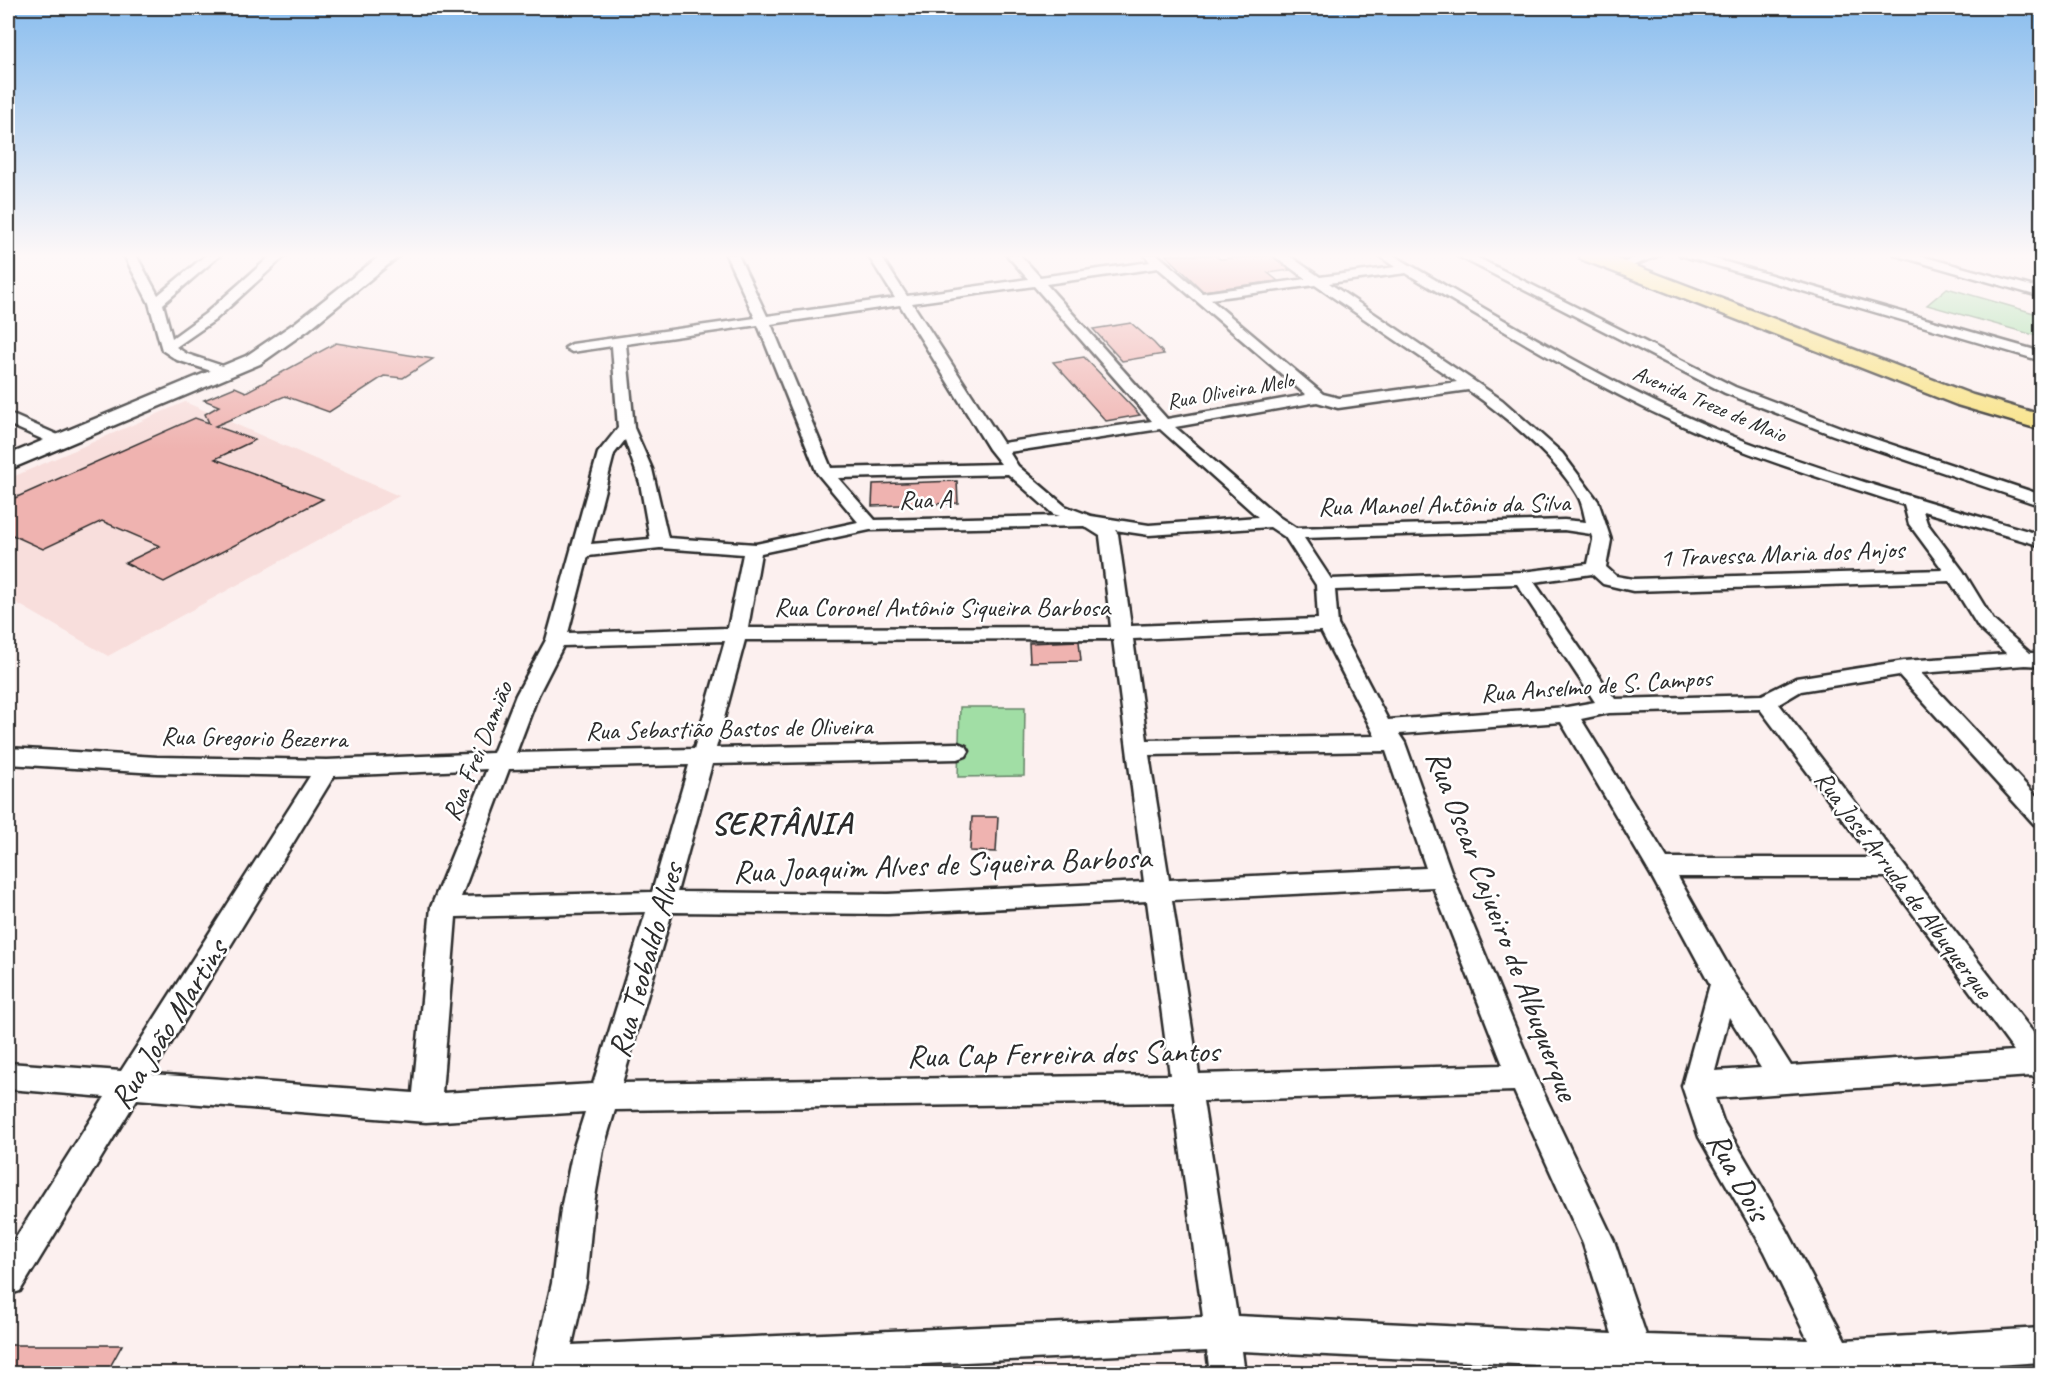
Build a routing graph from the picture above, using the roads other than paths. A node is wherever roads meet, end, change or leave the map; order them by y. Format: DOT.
graph roads {
  1 [pos="186,319"];
  2 [pos="206,319"];
  3 [pos="309,319"];
  4 [pos="774,319"];
  5 [pos="916,319"];
  6 [pos="1071,319"];
  7 [pos="1225,319"];
  8 [pos="1372,319"];
  9 [pos="1494,319"];
  10 [pos="1590,319"];
  11 [pos="1755,319"];
  12 [pos="1911,319"];
  13 [pos="171,321"];
  14 [pos="763,321"];
  15 [pos="619,341"];
  16 [pos="167,347"];
  17 [pos="572,348"];
  18 [pos="2042,357"];
  19 [pos="223,370"];
  20 [pos="1471,385"];
  21 [pos="1318,397"];
  22 [pos="8,418"];
  23 [pos="2042,423"];
  24 [pos="1163,424"];
  25 [pos="626,428"];
  26 [pos="53,439"];
  27 [pos="997,449"];
  28 [pos="8,454"];
  29 [pos="8,463"];
  30 [pos="1012,469"];
  31 [pos="825,473"];
  32 [pos="2042,501"];
  33 [pos="1912,502"];
  34 [pos="1088,521"];
  35 [pos="870,525"];
  36 [pos="1282,527"];
  37 [pos="1596,529"];
  38 [pos="2042,541"];
  39 [pos="660,543"];
  40 [pos="753,549"];
  41 [pos="579,551"];
  42 [pos="1603,574"];
  43 [pos="1956,574"];
  44 [pos="1522,578"];
  45 [pos="1325,585"];
  46 [pos="1328,625"];
  47 [pos="1121,633"];
  48 [pos="737,634"];
  49 [pos="556,640"];
  50 [pos="2033,659"];
  51 [pos="1904,668"];
  52 [pos="1766,702"];
  53 [pos="1609,706"];
  54 [pos="1567,714"];
  55 [pos="1388,736"];
  56 [pos="1137,748"];
  57 [pos="958,751"];
  58 [pos="703,757"];
  59 [pos="8,758"];
  60 [pos="501,761"];
  61 [pos="327,768"];
  62 [pos="2042,818"];
  63 [pos="1893,867"];
  64 [pos="1660,868"];
  65 [pos="1442,877"];
  66 [pos="1159,891"];
  67 [pos="662,902"];
  68 [pos="444,906"];
  69 [pos="1724,984"];
  70 [pos="2040,1063"];
  71 [pos="8,1076"];
  72 [pos="1522,1078"];
  73 [pos="1783,1079"];
  74 [pos="131,1084"];
  75 [pos="1697,1086"];
  76 [pos="1187,1088"];
  77 [pos="605,1097"];
  78 [pos="426,1108"];
  79 [pos="8,1279"];
  80 [pos="1224,1334"];
  81 [pos="2042,1345"];
  82 [pos="1836,1358"];
  83 [pos="1638,1363"];
  84 [pos="550,1368"];
  85 [pos="1228,1374"];
  1 -- 13 [label="street"];
  2 -- 16 [label="street"];
  3 -- 19 [label="main road"];
  4 -- 14 [label="street"];
  5 -- 27 [label="street"];
  6 -- 24 [label="street, Rua Oscar Cajueiro de Albuquerque"];
  7 -- 21 [label="street"];
  8 -- 20 [label="street"];
  9 -- 33 [label="street, Avenida Treze de Maio"];
  10 -- 32 [label="street, Avenida Treze de Maio"];
  11 -- 23 [label="main road"];
  12 -- 18 [label="street"];
  13 -- 16 [label="street"];
  14 -- 15 [label="street"];
  14 -- 31 [label="street"];
  15 -- 17 [label="street"];
  15 -- 25 [label="street"];
  16 -- 19 [label="street"];
  19 -- 26 [label="main road"];
  20 -- 21 [label="street, Rua Oliveira Melo"];
  20 -- 37 [label="street"];
  21 -- 24 [label="street, Rua Oliveira Melo"];
  22 -- 26 [label="street"];
  24 -- 27 [label="street, Rua Oliveira Melo"];
  24 -- 36 [label="street, Rua Oscar Cajueiro de Albuquerque"];
  25 -- 39 [label="street"];
  25 -- 41 [label="street, Rua Frei Damião"];
  26 -- 28 [label="main road"];
  26 -- 29 [label="main road"];
  27 -- 30 [label="street"];
  30 -- 31 [label="street"];
  30 -- 34 [label="street"];
  31 -- 35 [label="street"];
  33 -- 38 [label="street, Avenida Treze de Maio"];
  33 -- 43 [label="street"];
  34 -- 35 [label="street, Rua A"];
  34 -- 36 [label="street, Rua A"];
  34 -- 47 [label="street"];
  35 -- 40 [label="street, Rua A"];
  36 -- 37 [label="street, Rua Manoel Antônio da Silva"];
  36 -- 45 [label="street, Rua Oscar Cajueiro de Albuquerque"];
  37 -- 42 [label="street"];
  39 -- 40 [label="street, Rua A"];
  39 -- 41 [label="street, Rua A"];
  40 -- 48 [label="street, Rua Teobaldo Alves"];
  41 -- 49 [label="street, Rua Frei Damião"];
  42 -- 43 [label="street, 1 Travessa Maria dos Anjos"];
  42 -- 44 [label="street, 1 Travessa Maria dos Anjos"];
  43 -- 50 [label="street"];
  44 -- 45 [label="street, 1 Travessa Maria dos Anjos"];
  44 -- 53 [label="street"];
  45 -- 46 [label="street, Rua Oscar Cajueiro de Albuquerque"];
  46 -- 47 [label="street, Rua Coronel Antônio Siqueira Barbosa"];
  46 -- 55 [label="street, Rua Oscar Cajueiro de Albuquerque"];
  47 -- 48 [label="street, Rua Coronel Antônio Siqueira Barbosa"];
  47 -- 56 [label="street"];
  48 -- 49 [label="street, Rua Coronel Antônio Siqueira Barbosa"];
  48 -- 58 [label="street, Rua Teobaldo Alves"];
  49 -- 60 [label="street, Rua Frei Damião"];
  50 -- 51 [label="street, Rua Anselmo de S. Campos"];
  51 -- 52 [label="street, Rua Anselmo de S. Campos"];
  51 -- 62 [label="street"];
  52 -- 53 [label="street, Rua Anselmo de S. Campos"];
  52 -- 63 [label="street, Rua José Arruda de Albuquerque"];
  53 -- 54 [label="street, Rua Anselmo de S. Campos"];
  54 -- 55 [label="street, Rua Anselmo de S. Campos"];
  54 -- 64 [label="street"];
  55 -- 56 [label="street, Rua Anselmo de S. Campos"];
  55 -- 65 [label="street, Rua Oscar Cajueiro de Albuquerque"];
  56 -- 66 [label="street"];
  57 -- 58 [label="street, Rua Sebastião Bastos de Oliveira"];
  58 -- 60 [label="street, Rua Sebastião Bastos de Oliveira"];
  58 -- 67 [label="street, Rua Teobaldo Alves"];
  59 -- 61 [label="street, Rua Gregorio Bezerra"];
  60 -- 61 [label="street, Rua Gregorio Bezerra"];
  60 -- 68 [label="street, Rua Frei Damião"];
  61 -- 74 [label="street, Rua João Martins"];
  63 -- 64 [label="street"];
  63 -- 70 [label="street, Rua José Arruda de Albuquerque"];
  64 -- 69 [label="street"];
  65 -- 66 [label="street, Rua Joaquim Alves de Siqueira Barbosa"];
  65 -- 72 [label="street, Rua Oscar Cajueiro de Albuquerque"];
  66 -- 67 [label="street, Rua Joaquim Alves de Siqueira Barbosa"];
  66 -- 76 [label="street"];
  67 -- 68 [label="street, Rua Joaquim Alves de Siqueira Barbosa"];
  67 -- 77 [label="street, Rua Teobaldo Alves"];
  68 -- 78 [label="street, Rua Frei Damião"];
  69 -- 73 [label="street"];
  69 -- 75 [label="street"];
  70 -- 73 [label="street"];
  71 -- 74 [label="street, Rua Cap Ferreira dos Santos"];
  72 -- 76 [label="street, Rua Cap Ferreira dos Santos"];
  72 -- 83 [label="street, Rua Oscar Cajueiro de Albuquerque"];
  73 -- 75 [label="street"];
  74 -- 78 [label="street, Rua Cap Ferreira dos Santos"];
  74 -- 79 [label="street, Rua João Martins"];
  75 -- 82 [label="street, Rua Dois"];
  76 -- 77 [label="street, Rua Cap Ferreira dos Santos"];
  76 -- 80 [label="street"];
  77 -- 78 [label="street, Rua Cap Ferreira dos Santos"];
  77 -- 84 [label="street, Rua Teobaldo Alves"];
  80 -- 83 [label="street"];
  80 -- 84 [label="street"];
  80 -- 85 [label="street"];
  81 -- 82 [label="street"];
  82 -- 83 [label="street"];
}
